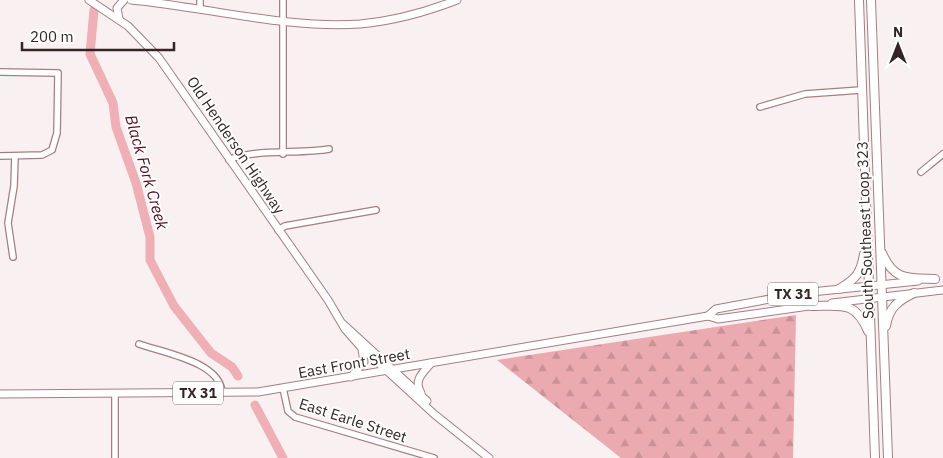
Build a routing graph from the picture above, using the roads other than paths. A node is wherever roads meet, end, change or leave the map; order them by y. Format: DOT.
graph roads {
  1 [pos="88,0"];
  2 [pos="124,0"];
  3 [pos="132,0"];
  4 [pos="200,0"];
  5 [pos="283,0"];
  6 [pos="457,0"];
  7 [pos="859,0"];
  8 [pos="871,0"];
  9 [pos="200,8"];
  10 [pos="120,19"];
  11 [pos="281,20"];
  12 [pos="0,72"];
  13 [pos="861,90"];
  14 [pos="760,107"];
  15 [pos="330,149"];
  16 [pos="283,154"];
  17 [pos="943,154"];
  18 [pos="0,156"];
  19 [pos="15,156"];
  20 [pos="229,160"];
  21 [pos="921,172"];
  22 [pos="376,210"];
  23 [pos="278,230"];
  24 [pos="867,232"];
  25 [pos="880,251"];
  26 [pos="13,257"];
  27 [pos="939,278"];
  28 [pos="881,284"];
  29 [pos="869,285"];
  30 [pos="839,289"];
  31 [pos="943,290"];
  32 [pos="914,293"];
  33 [pos="881,297"];
  34 [pos="869,298"];
  35 [pos="811,306"];
  36 [pos="708,316"];
  37 [pos="343,324"];
  38 [pos="870,335"];
  39 [pos="883,340"];
  40 [pos="139,344"];
  41 [pos="360,346"];
  42 [pos="431,363"];
  43 [pos="394,370"];
  44 [pos="386,371"];
  45 [pos="351,377"];
  46 [pos="283,388"];
  47 [pos="222,393"];
  48 [pos="0,394"];
  49 [pos="115,394"];
  50 [pos="425,400"];
  51 [pos="440,416"];
  52 [pos="115,458"];
  53 [pos="434,458"];
  54 [pos="489,458"];
  55 [pos="875,458"];
  56 [pos="888,458"];
  1 -- 10 [label="main road, Old Henderson Highway"];
  2 -- 10 [label="main road"];
  3 -- 9 [label="main road"];
  4 -- 9 [label="street"];
  5 -- 11 [label="street"];
  6 -- 11 [label="main road"];
  7 -- 13 [label="highway, South Southeast Loop 323"];
  8 -- 25 [label="highway, South Southeast Loop 323"];
  9 -- 11 [label="main road"];
  10 -- 20 [label="main road, Old Henderson Highway"];
  11 -- 16 [label="street"];
  12 -- 19 [label="street"];
  13 -- 14 [label="street"];
  13 -- 24 [label="highway, South Southeast Loop 323"];
  15 -- 16 [label="street"];
  16 -- 20 [label="street"];
  17 -- 21 [label="street"];
  18 -- 19 [label="street"];
  19 -- 26 [label="street"];
  20 -- 23 [label="main road, Old Henderson Highway"];
  22 -- 23 [label="street"];
  23 -- 37 [label="main road, Old Henderson Highway"];
  24 -- 29 [label="highway, South Southeast Loop 323"];
  24 -- 30 [label="highway"];
  25 -- 27 [label="highway"];
  25 -- 28 [label="highway, South Southeast Loop 323"];
  27 -- 28 [label="main road, East Front Street / TX 31"];
  28 -- 29 [label="main road, East Front Street / TX 31"];
  28 -- 33 [label="highway, South Southeast Loop 323"];
  29 -- 30 [label="main road, East Front Street / TX 31"];
  29 -- 34 [label="highway, South Southeast Loop 323"];
  30 -- 36 [label="main road, East Front Street / TX 31"];
  31 -- 32 [label="main road, East Front Street / TX 31"];
  32 -- 33 [label="main road, East Front Street / TX 31"];
  32 -- 39 [label="highway"];
  33 -- 34 [label="main road, East Front Street / TX 31"];
  33 -- 39 [label="highway, South Southeast Loop 323"];
  34 -- 35 [label="main road, East Front Street / TX 31"];
  34 -- 38 [label="highway, South Southeast Loop 323"];
  35 -- 36 [label="main road, East Front Street / TX 31"];
  35 -- 38 [label="highway"];
  36 -- 42 [label="main road, East Front Street / TX 31"];
  37 -- 41 [label="main road, Old Henderson Highway"];
  37 -- 43 [label="main road, Old Henderson Highway"];
  38 -- 55 [label="highway, South Southeast Loop 323"];
  39 -- 56 [label="highway, South Southeast Loop 323"];
  40 -- 47 [label="street"];
  41 -- 44 [label="main road, Old Henderson Highway"];
  41 -- 45 [label="main road"];
  42 -- 43 [label="main road, East Front Street / TX 31"];
  42 -- 50 [label="main road"];
  43 -- 44 [label="main road, East Front Street / TX 31"];
  43 -- 50 [label="main road, Old Henderson Highway"];
  44 -- 45 [label="main road, East Front Street / TX 31"];
  44 -- 51 [label="main road, Old Henderson Highway"];
  45 -- 46 [label="main road, East Front Street / TX 31"];
  46 -- 47 [label="main road, East Front Street / TX 31"];
  46 -- 53 [label="street, East Earle Street"];
  47 -- 49 [label="main road, East Front Street / TX 31"];
  48 -- 49 [label="main road, East Front Street / TX 31"];
  49 -- 52 [label="street"];
  50 -- 51 [label="main road, Old Henderson Highway"];
  51 -- 54 [label="main road, Old Henderson Highway"];
}
